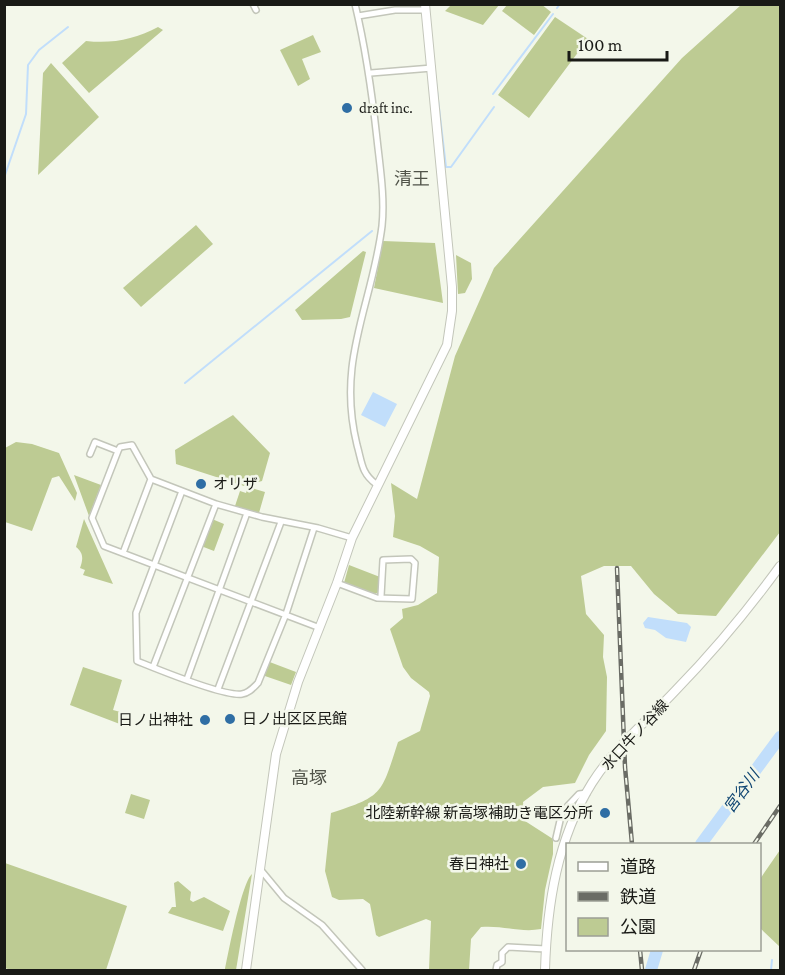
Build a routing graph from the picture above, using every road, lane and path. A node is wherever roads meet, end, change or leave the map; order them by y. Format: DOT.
graph roads {
  1 [pos="356,4"];
  2 [pos="425,7"];
  3 [pos="358,15"];
  4 [pos="432,68"];
  5 [pos="371,74"];
  6 [pos="118,451"];
  7 [pos="90,454"];
  8 [pos="151,479"];
  9 [pos="376,484"];
  10 [pos="182,491"];
  11 [pos="216,504"];
  12 [pos="247,513"];
  13 [pos="281,522"];
  14 [pos="314,528"];
  15 [pos="352,538"];
  16 [pos="123,554"];
  17 [pos="156,566"];
  18 [pos="780,566"];
  19 [pos="187,577"];
  20 [pos="338,583"];
  21 [pos="219,589"];
  22 [pos="381,596"];
  23 [pos="252,602"];
  24 [pos="286,614"];
  25 [pos="320,628"];
  26 [pos="153,667"];
  27 [pos="187,679"];
  28 [pos="218,689"];
  29 [pos="587,793"];
  30 [pos="556,838"];
  31 [pos="260,869"];
  32 [pos="546,949"];
  33 [pos="246,970"];
  34 [pos="362,970"];
  35 [pos="496,970"];
  36 [pos="545,970"];
  1 -- 3 [label="street"];
  2 -- 3 [label="street"];
  2 -- 4 [label="street"];
  3 -- 5 [label="street"];
  4 -- 5 [label="street"];
  4 -- 9 [label="street"];
  5 -- 9 [label="street"];
  6 -- 7 [label="street"];
  6 -- 8 [label="street"];
  6 -- 16 [label="street"];
  8 -- 10 [label="street"];
  8 -- 16 [label="street"];
  9 -- 15 [label="street"];
  10 -- 11 [label="street"];
  10 -- 17 [label="street"];
  11 -- 12 [label="street"];
  11 -- 19 [label="street"];
  12 -- 13 [label="street"];
  12 -- 21 [label="street"];
  13 -- 14 [label="street"];
  13 -- 23 [label="street"];
  14 -- 15 [label="street"];
  14 -- 24 [label="street"];
  15 -- 20 [label="street"];
  16 -- 17 [label="street"];
  17 -- 19 [label="street"];
  17 -- 26 [label="street"];
  18 -- 29 [label="street, 水口牛ノ谷線"];
  19 -- 21 [label="street"];
  19 -- 26 [label="street"];
  20 -- 22 [label="street"];
  20 -- 25 [label="street"];
  21 -- 23 [label="street"];
  21 -- 27 [label="street"];
  22 -- 22 [label="street"];
  23 -- 24 [label="street"];
  23 -- 28 [label="street"];
  24 -- 25 [label="street"];
  24 -- 28 [label="street"];
  25 -- 31 [label="street"];
  26 -- 27 [label="street"];
  27 -- 28 [label="street"];
  29 -- 30 [label="street"];
  29 -- 32 [label="street, 水口牛ノ谷線"];
  31 -- 33 [label="street"];
  31 -- 34 [label="street"];
  32 -- 35 [label="street"];
  32 -- 36 [label="street, 水口牛ノ谷線"];
}
